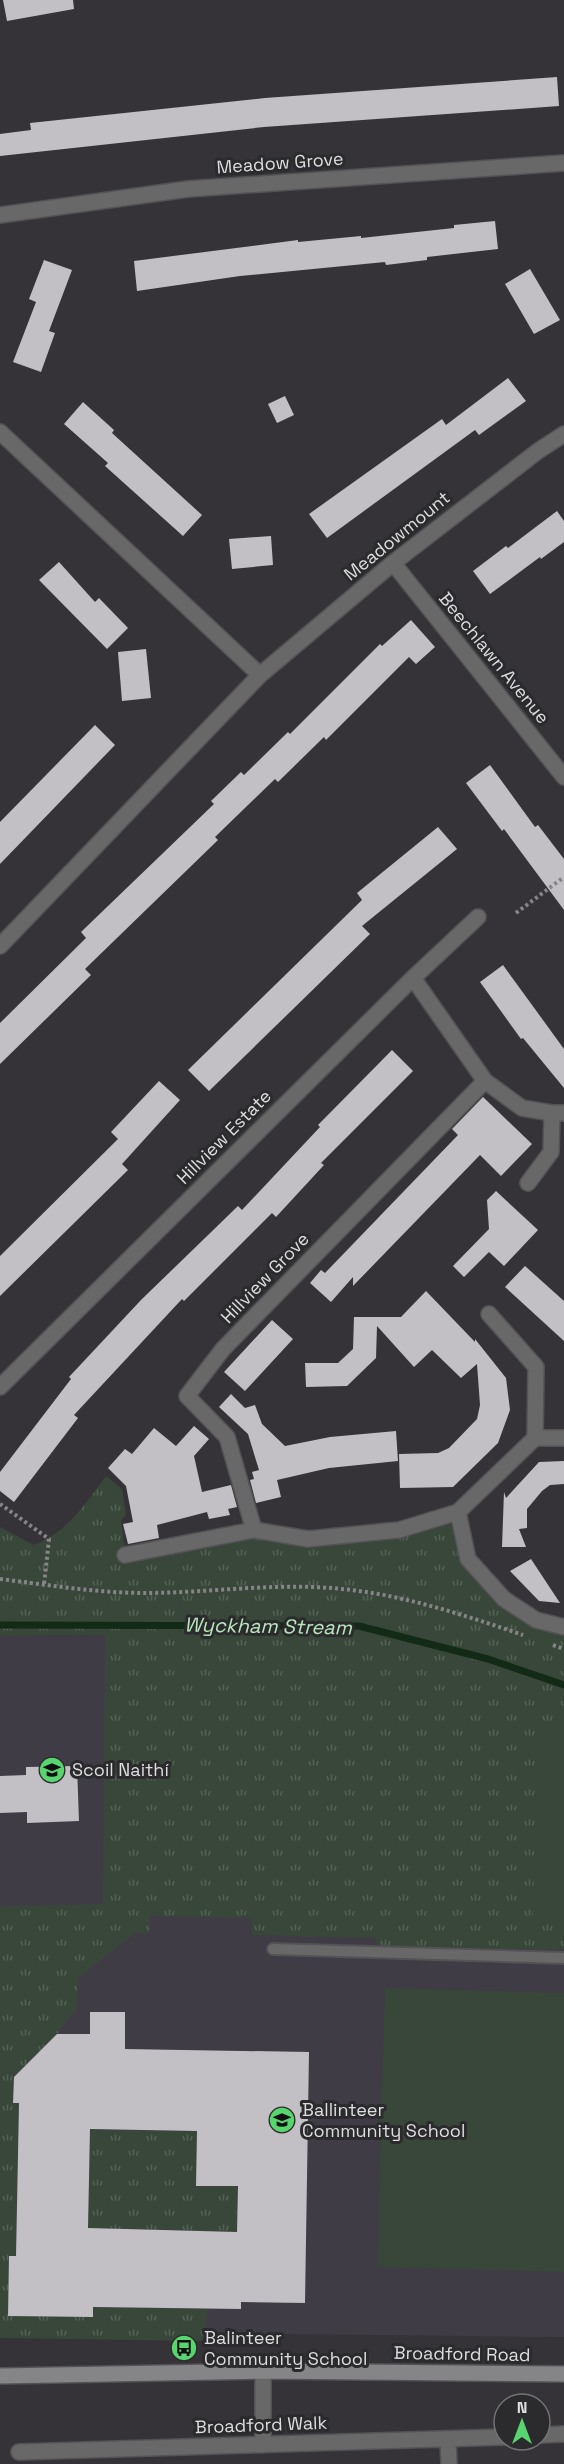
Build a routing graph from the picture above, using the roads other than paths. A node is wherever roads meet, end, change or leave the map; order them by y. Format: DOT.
graph roads {
  1 [pos="564,163"];
  2 [pos="0,215"];
  3 [pos="0,432"];
  4 [pos="564,435"];
  5 [pos="393,563"];
  6 [pos="260,675"];
  7 [pos="564,777"];
  8 [pos="478,918"];
  9 [pos="0,946"];
  10 [pos="413,978"];
  11 [pos="485,1081"];
  12 [pos="558,1113"];
  13 [pos="528,1183"];
  14 [pos="489,1314"];
  15 [pos="0,1387"];
  16 [pos="535,1438"];
  17 [pos="564,1438"];
  18 [pos="458,1512"];
  19 [pos="254,1530"];
  20 [pos="126,1555"];
  21 [pos="564,1627"];
  22 [pos="273,1949"];
  23 [pos="564,1958"];
  24 [pos="263,2371"];
  25 [pos="564,2374"];
  26 [pos="0,2376"];
  27 [pos="492,2438"];
  28 [pos="448,2440"];
  29 [pos="263,2445"];
  30 [pos="19,2452"];
  31 [pos="449,2464"];
  1 -- 2 [label="street, Meadow Grove"];
  3 -- 6 [label="street"];
  4 -- 5 [label="street, Meadowmount"];
  5 -- 6 [label="street, Meadowmount"];
  5 -- 7 [label="street, Beechlawn Avenue"];
  6 -- 9 [label="street, Meadowmount"];
  8 -- 10 [label="street, Hillview Estate"];
  10 -- 11 [label="street"];
  10 -- 15 [label="street, Hillview Estate"];
  11 -- 12 [label="street"];
  11 -- 19 [label="street, Hillview Grove"];
  12 -- 13 [label="street"];
  14 -- 16 [label="street"];
  16 -- 17 [label="street"];
  16 -- 18 [label="street"];
  18 -- 19 [label="street"];
  18 -- 21 [label="street"];
  19 -- 20 [label="street"];
  22 -- 23 [label="lane"];
  24 -- 25 [label="street, Broadford Road"];
  24 -- 26 [label="street, Broadford Road"];
  24 -- 29 [label="street"];
  27 -- 28 [label="street, Broadford Walk"];
  28 -- 29 [label="street, Broadford Walk"];
  28 -- 31 [label="street"];
  29 -- 30 [label="street, Broadford Walk"];
}
